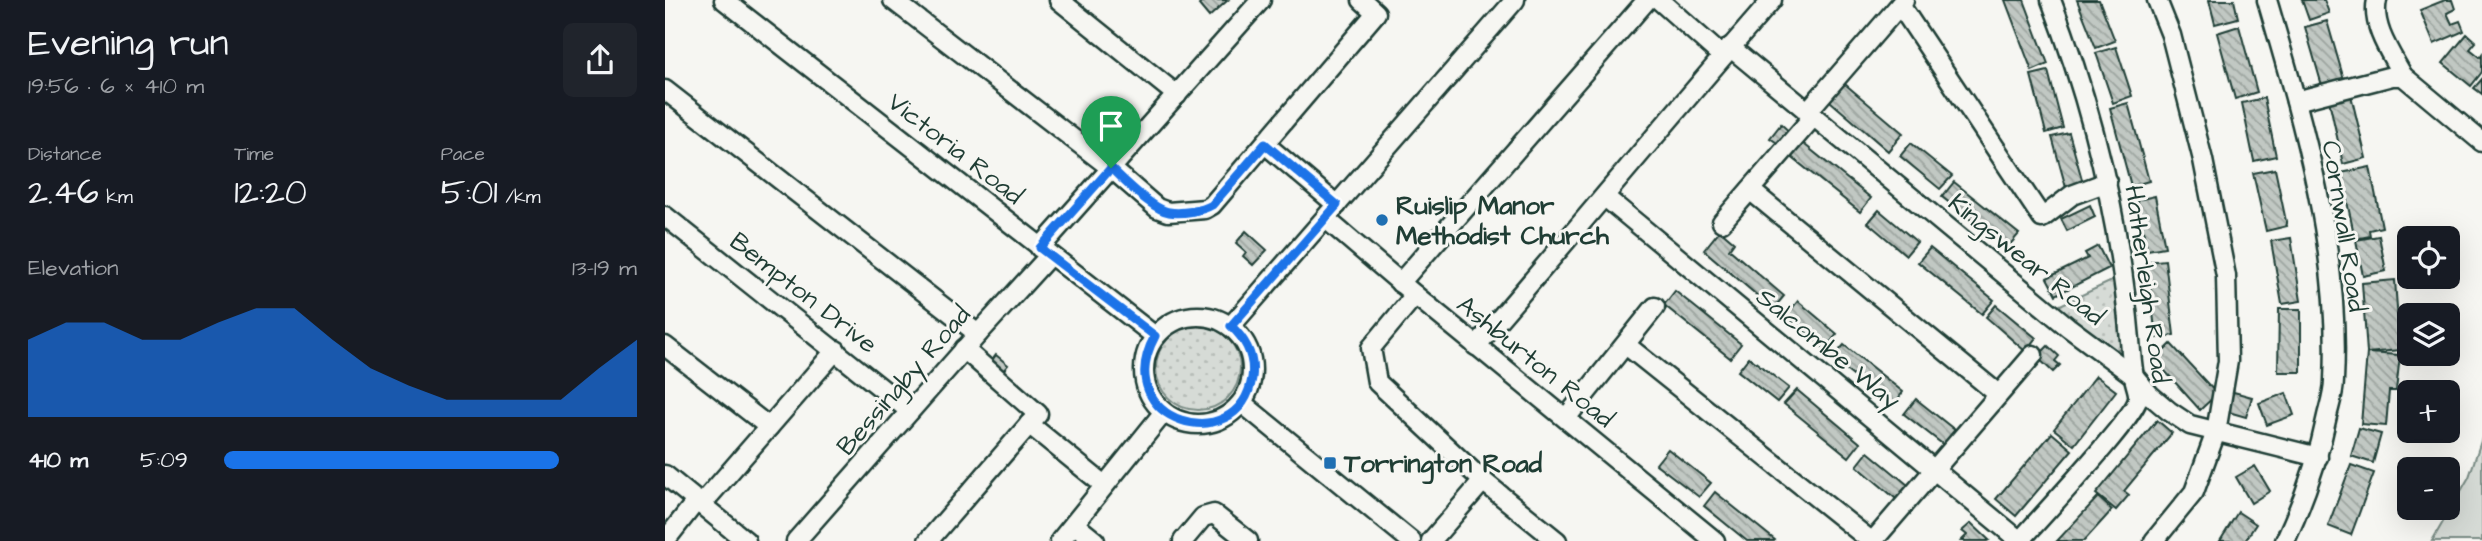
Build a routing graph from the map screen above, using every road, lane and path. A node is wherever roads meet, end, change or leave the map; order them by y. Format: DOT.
graph roads {
  1 [pos="724,0"];
  2 [pos="893,0"];
  3 [pos="1059,0"];
  4 [pos="1361,0"];
  5 [pos="1515,0"];
  6 [pos="1647,0"];
  7 [pos="1659,0"];
  8 [pos="1772,0"];
  9 [pos="2051,0"];
  10 [pos="2157,0"];
  11 [pos="2267,0"];
  12 [pos="2377,0"];
  13 [pos="1902,2"];
  14 [pos="1253,3"];
  15 [pos="1726,52"];
  16 [pos="2403,76"];
  17 [pos="665,90"];
  18 [pos="1177,94"];
  19 [pos="2296,101"];
  20 [pos="1810,114"];
  21 [pos="2482,142"];
  22 [pos="1265,144"];
  23 [pos="1111,168"];
  24 [pos="2107,182"];
  25 [pos="1750,190"];
  26 [pos="1605,197"];
  27 [pos="1332,212"];
  28 [pos="665,216"];
  29 [pos="1722,222"];
  30 [pos="1045,251"];
  31 [pos="1400,283"];
  32 [pos="1415,295"];
  33 [pos="1655,307"];
  34 [pos="1231,326"];
  35 [pos="978,334"];
  36 [pos="1155,336"];
  37 [pos="1626,345"];
  38 [pos="665,346"];
  39 [pos="1476,346"];
  40 [pos="964,349"];
  41 [pos="836,350"];
  42 [pos="2033,355"];
  43 [pos="2133,376"];
  44 [pos="1999,394"];
  45 [pos="1242,403"];
  46 [pos="910,411"];
  47 [pos="1164,412"];
  48 [pos="1566,418"];
  49 [pos="1029,425"];
  50 [pos="769,427"];
  51 [pos="2215,432"];
  52 [pos="2318,457"];
  53 [pos="1936,470"];
  54 [pos="665,475"];
  55 [pos="1483,481"];
  56 [pos="1104,485"];
  57 [pos="699,502"];
  58 [pos="1074,524"];
  59 [pos="665,541"];
  60 [pos="746,541"];
  61 [pos="796,541"];
  62 [pos="927,541"];
  63 [pos="1060,541"];
  64 [pos="1095,541"];
  65 [pos="1183,541"];
  66 [pos="1248,541"];
  67 [pos="1411,541"];
  68 [pos="1431,541"];
  69 [pos="1557,541"];
  70 [pos="1715,541"];
  71 [pos="1872,541"];
  72 [pos="2020,541"];
  73 [pos="2154,541"];
  74 [pos="2284,541"];
  1 -- 30 [label="street, Victoria Road"];
  2 -- 23 [label="street"];
  3 -- 18 [label="street"];
  4 -- 22 [label="street"];
  5 -- 27 [label="street"];
  6 -- 31 [label="street"];
  7 -- 15 [label="street, Kingswear Road"];
  8 -- 15 [label="street"];
  9 -- 24 [label="street, Hatherleigh Road"];
  10 -- 51 [label="street"];
  11 -- 19 [label="street, Cornwall Road"];
  12 -- 16 [label="street"];
  13 -- 20 [label="street"];
  13 -- 24 [label="street"];
  14 -- 18 [label="street, Bessingby Road"];
  15 -- 20 [label="street, Kingswear Road"];
  15 -- 26 [label="street"];
  16 -- 19 [label="street"];
  16 -- 21 [label="street"];
  17 -- 35 [label="street"];
  18 -- 23 [label="street, Bessingby Road"];
  19 -- 52 [label="street, Cornwall Road"];
  20 -- 25 [label="street"];
  20 -- 43 [label="street, Kingswear Road"];
  22 -- 23 [label="street"];
  22 -- 27 [label="street, Ashburton Road"];
  23 -- 30 [label="street, Bessingby Road"];
  24 -- 43 [label="street, Hatherleigh Road"];
  25 -- 29 [label="street"];
  25 -- 44 [label="street"];
  26 -- 39 [label="street"];
  26 -- 53 [label="street, Salcombe Way"];
  27 -- 31 [label="street, Ashburton Road"];
  27 -- 34 [label="street"];
  28 -- 41 [label="street, Bempton Drive"];
  30 -- 35 [label="street, Bessingby Road"];
  30 -- 36 [label="street, Victoria Road"];
  31 -- 32 [label="street, Ashburton Road"];
  32 -- 39 [label="street, Ashburton Road"];
  32 -- 55 [label="street"];
  33 -- 37 [label="street"];
  34 -- 36 [label="street"];
  34 -- 45 [label="street"];
  35 -- 40 [label="street, Bessingby Road"];
  36 -- 47 [label="street"];
  37 -- 48 [label="street"];
  37 -- 71 [label="street"];
  38 -- 50 [label="street"];
  39 -- 48 [label="street, Ashburton Road"];
  40 -- 46 [label="street, Bessingby Road"];
  40 -- 49 [label="street"];
  41 -- 46 [label="street, Bempton Drive"];
  41 -- 50 [label="street"];
  42 -- 44 [label="street"];
  43 -- 51 [label="street, Kingswear Road"];
  43 -- 72 [label="street, Hatherleigh Road"];
  44 -- 53 [label="street"];
  45 -- 47 [label="street"];
  45 -- 67 [label="street"];
  46 -- 61 [label="street, Bessingby Road"];
  47 -- 56 [label="street"];
  48 -- 70 [label="street, Ashburton Road"];
  49 -- 56 [label="street"];
  49 -- 62 [label="street"];
  50 -- 57 [label="street"];
  51 -- 52 [label="street, Kingswear Road"];
  51 -- 73 [label="street"];
  52 -- 74 [label="street, Cornwall Road"];
  53 -- 71 [label="street"];
  53 -- 72 [label="street, Salcombe Way"];
  54 -- 57 [label="street"];
  55 -- 68 [label="street"];
  55 -- 69 [label="street"];
  56 -- 58 [label="street"];
  57 -- 59 [label="street"];
  57 -- 60 [label="street"];
  58 -- 63 [label="street"];
  58 -- 64 [label="street"];
  65 -- 66 [label="street"];
}
